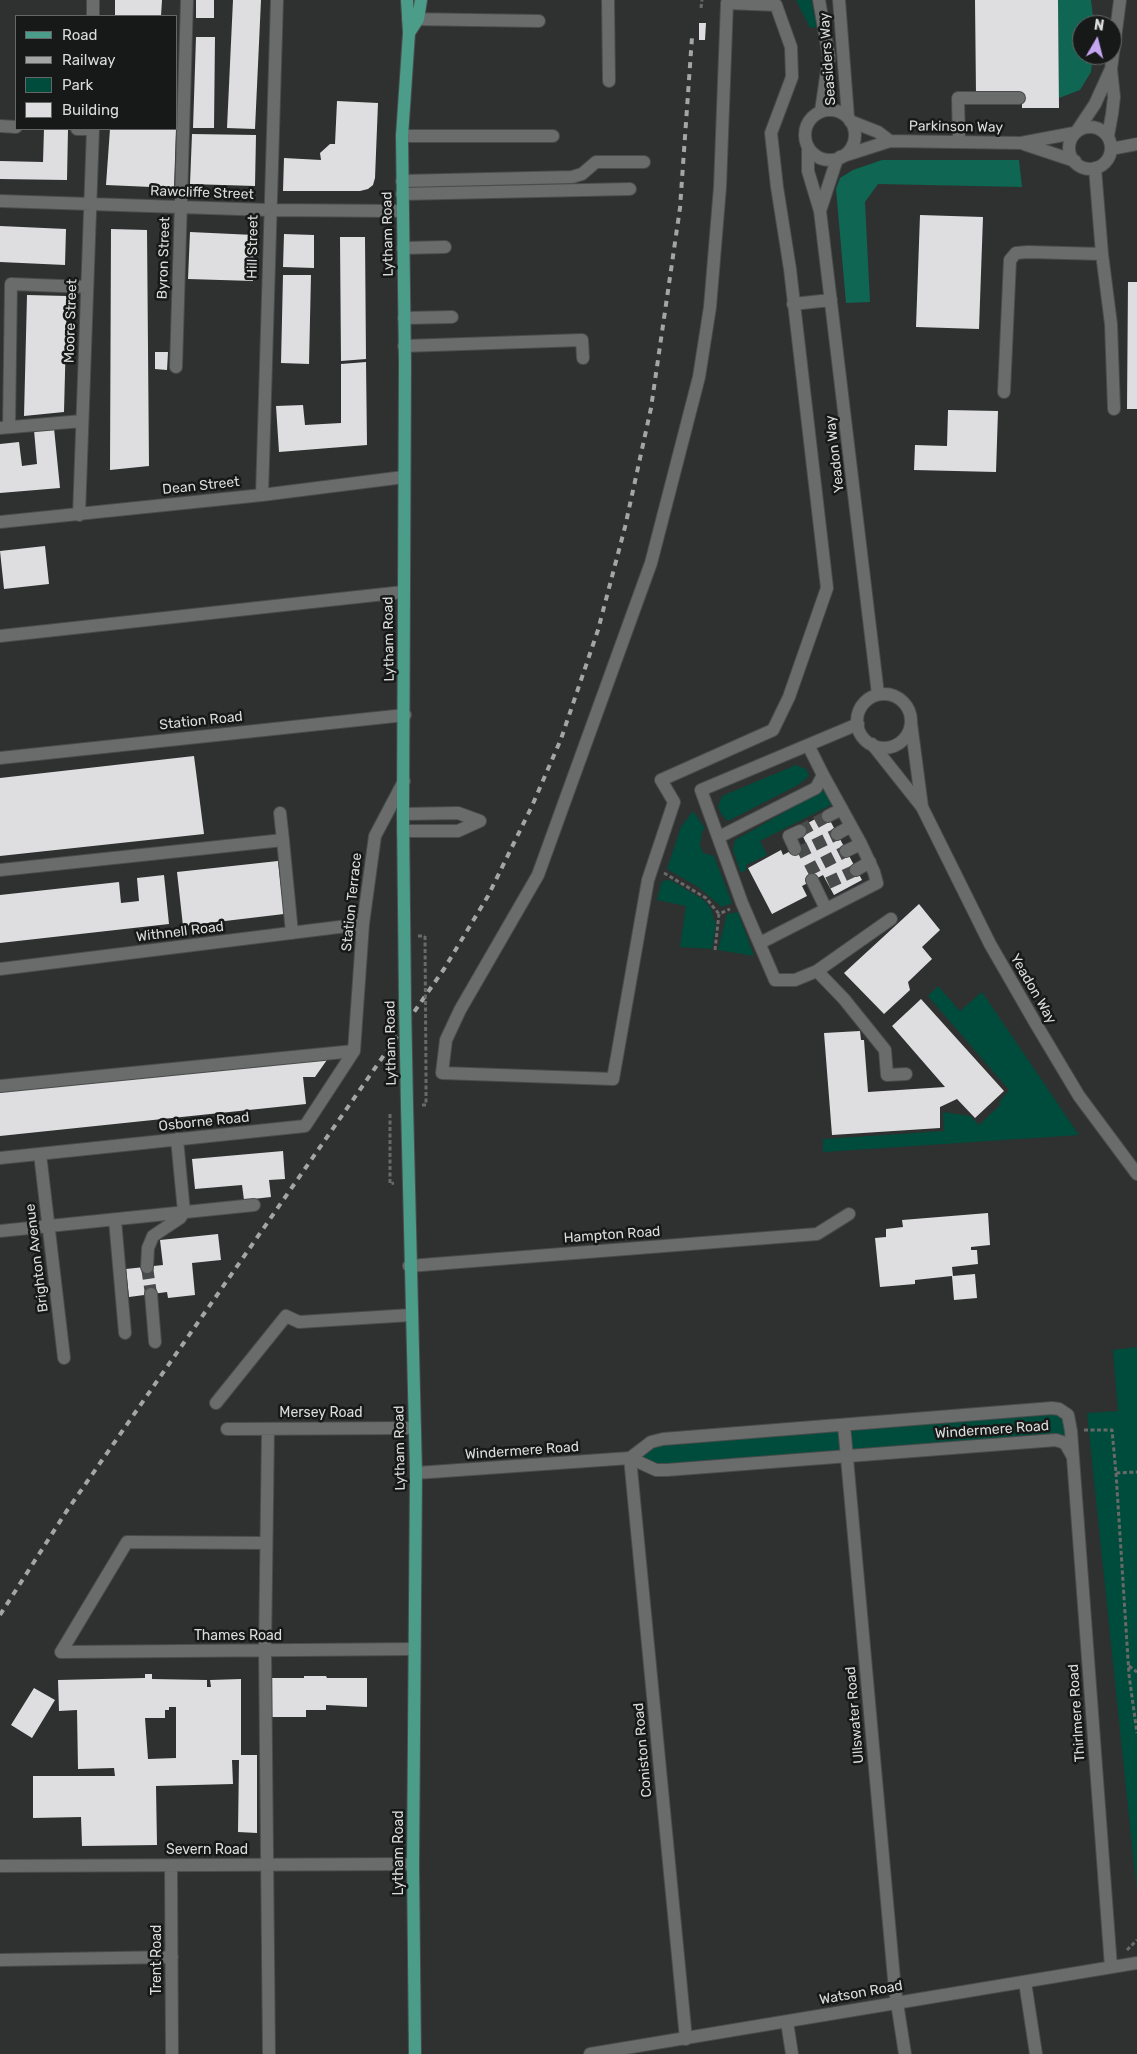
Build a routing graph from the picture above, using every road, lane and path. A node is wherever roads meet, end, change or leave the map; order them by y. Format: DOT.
graph roads {
  1 [pos="93,0"];
  2 [pos="187,0"];
  3 [pos="277,0"];
  4 [pos="408,0"];
  5 [pos="421,0"];
  6 [pos="608,0"];
  7 [pos="702,0"];
  8 [pos="819,0"];
  9 [pos="839,0"];
  10 [pos="1120,2"];
  11 [pos="701,8"];
  12 [pos="93,15"];
  13 [pos="413,19"];
  14 [pos="540,21"];
  15 [pos="1112,69"];
  16 [pos="609,80"];
  17 [pos="1018,98"];
  18 [pos="821,111"];
  19 [pos="849,119"];
  20 [pos="0,126"];
  21 [pos="15,127"];
  22 [pos="93,130"];
  23 [pos="1076,132"];
  24 [pos="402,136"];
  25 [pos="553,136"];
  26 [pos="1108,136"];
  27 [pos="890,141"];
  28 [pos="959,142"];
  29 [pos="1021,143"];
  30 [pos="1137,144"];
  31 [pos="808,147"];
  32 [pos="1111,149"];
  33 [pos="838,158"];
  34 [pos="1075,161"];
  35 [pos="644,162"];
  36 [pos="1095,168"];
  37 [pos="402,188"];
  38 [pos="630,189"];
  39 [pos="0,201"];
  40 [pos="91,204"];
  41 [pos="181,207"];
  42 [pos="269,210"];
  43 [pos="402,211"];
  44 [pos="820,211"];
  45 [pos="445,247"];
  46 [pos="403,248"];
  47 [pos="1102,254"];
  48 [pos="87,287"];
  49 [pos="831,300"];
  50 [pos="793,304"];
  51 [pos="452,317"];
  52 [pos="404,318"];
  53 [pos="404,346"];
  54 [pos="583,358"];
  55 [pos="176,367"];
  56 [pos="1004,392"];
  57 [pos="1114,409"];
  58 [pos="82,422"];
  59 [pos="4,427"];
  60 [pos="404,477"];
  61 [pos="262,495"];
  62 [pos="78,515"];
  63 [pos="0,522"];
  64 [pos="403,592"];
  65 [pos="0,636"];
  66 [pos="878,694"];
  67 [pos="405,715"];
  68 [pos="910,715"];
  69 [pos="858,724"];
  70 [pos="872,744"];
  71 [pos="808,745"];
  72 [pos="0,758"];
  73 [pos="823,775"];
  74 [pos="404,781"];
  75 [pos="922,807"];
  76 [pos="842,809"];
  77 [pos="280,813"];
  78 [pos="403,814"];
  79 [pos="828,816"];
  80 [pos="851,826"];
  81 [pos="800,830"];
  82 [pos="403,831"];
  83 [pos="837,834"];
  84 [pos="719,837"];
  85 [pos="283,840"];
  86 [pos="861,844"];
  87 [pos="795,848"];
  88 [pos="846,851"];
  89 [pos="870,862"];
  90 [pos="651,869"];
  91 [pos="0,870"];
  92 [pos="856,870"];
  93 [pos="818,884"];
  94 [pos="735,906"];
  95 [pos="826,909"];
  96 [pos="719,914"];
  97 [pos="891,919"];
  98 [pos="363,924"];
  99 [pos="292,933"];
  100 [pos="425,936"];
  101 [pos="760,943"];
  102 [pos="715,950"];
  103 [pos="0,969"];
  104 [pos="817,971"];
  105 [pos="356,1034"];
  106 [pos="354,1051"];
  107 [pos="906,1074"];
  108 [pos="426,1077"];
  109 [pos="0,1086"];
  110 [pos="177,1139"];
  111 [pos="40,1154"];
  112 [pos="0,1158"];
  113 [pos="1137,1174"];
  114 [pos="254,1205"];
  115 [pos="184,1212"];
  116 [pos="849,1214"];
  117 [pos="114,1220"];
  118 [pos="48,1227"];
  119 [pos="0,1231"];
  120 [pos="409,1266"];
  121 [pos="148,1267"];
  122 [pos="150,1294"];
  123 [pos="410,1315"];
  124 [pos="125,1333"];
  125 [pos="155,1342"];
  126 [pos="64,1358"];
  127 [pos="216,1403"];
  128 [pos="844,1425"];
  129 [pos="415,1428"];
  130 [pos="227,1429"];
  131 [pos="268,1429"];
  132 [pos="1071,1431"];
  133 [pos="847,1456"];
  134 [pos="1073,1456"];
  135 [pos="630,1458"];
  136 [pos="1137,1472"];
  137 [pos="416,1473"];
  138 [pos="1116,1473"];
  139 [pos="266,1542"];
  140 [pos="414,1649"];
  141 [pos="264,1650"];
  142 [pos="1128,1666"];
  143 [pos="1137,1672"];
  144 [pos="1137,1733"];
  145 [pos="413,1864"];
  146 [pos="265,1865"];
  147 [pos="0,1866"];
  148 [pos="171,1866"];
  149 [pos="172,1957"];
  150 [pos="0,1960"];
  151 [pos="1137,1963"];
  152 [pos="1111,1967"];
  153 [pos="1025,1982"];
  154 [pos="897,2002"];
  155 [pos="787,2022"];
  156 [pos="686,2039"];
  157 [pos="668,2048"];
  158 [pos="609,2053"];
  159 [pos="172,2054"];
  160 [pos="269,2054"];
  161 [pos="415,2054"];
  162 [pos="590,2054"];
  163 [pos="792,2054"];
  164 [pos="905,2054"];
  165 [pos="1036,2054"];
  1 -- 12 [label="street"];
  2 -- 41 [label="street, Byron Street"];
  3 -- 42 [label="street, Hill Street"];
  4 -- 13 [label="main road, Lytham Road"];
  5 -- 13 [label="main road, Lytham Road"];
  6 -- 16 [label="street"];
  7 -- 11 [label="path"];
  8 -- 18 [label="street, Seasiders Way"];
  9 -- 19 [label="street, Seasiders Way"];
  10 -- 15 [label="street"];
  13 -- 14 [label="street"];
  13 -- 24 [label="main road, Lytham Road"];
  15 -- 23 [label="street"];
  15 -- 26 [label="street"];
  17 -- 28 [label="street"];
  18 -- 19 [label="street"];
  18 -- 31 [label="street"];
  19 -- 27 [label="street, Parkinson Way"];
  19 -- 33 [label="street"];
  20 -- 21 [label="street"];
  22 -- 40 [label="street, Moore Street"];
  23 -- 26 [label="street, Parkinson Way"];
  23 -- 29 [label="street, Parkinson Way"];
  23 -- 34 [label="street"];
  24 -- 25 [label="street"];
  24 -- 37 [label="main road, Lytham Road"];
  26 -- 32 [label="street"];
  27 -- 28 [label="street, Parkinson Way"];
  27 -- 33 [label="street, Parkinson Way"];
  28 -- 29 [label="street, Parkinson Way"];
  29 -- 34 [label="street, Parkinson Way"];
  30 -- 32 [label="street"];
  31 -- 33 [label="street"];
  31 -- 44 [label="street, Yeadon Way"];
  32 -- 36 [label="street"];
  33 -- 44 [label="street, Yeadon Way"];
  34 -- 36 [label="street, Parkinson Way"];
  35 -- 37 [label="street"];
  36 -- 47 [label="street"];
  37 -- 38 [label="street"];
  37 -- 43 [label="main road, Lytham Road"];
  39 -- 40 [label="street, Rawcliffe Street"];
  40 -- 41 [label="street, Rawcliffe Street"];
  40 -- 48 [label="street, Moore Street"];
  41 -- 42 [label="street, Rawcliffe Street"];
  41 -- 55 [label="street, Byron Street"];
  42 -- 43 [label="street, Rawcliffe Street"];
  42 -- 61 [label="street, Hill Street"];
  43 -- 46 [label="main road, Lytham Road"];
  44 -- 49 [label="street, Yeadon Way"];
  45 -- 46 [label="street"];
  46 -- 52 [label="main road, Lytham Road"];
  47 -- 56 [label="street"];
  47 -- 57 [label="street"];
  48 -- 58 [label="street, Moore Street"];
  48 -- 59 [label="street"];
  49 -- 50 [label="street"];
  49 -- 66 [label="street, Yeadon Way"];
  50 -- 90 [label="street"];
  50 -- 90 [label="street"];
  51 -- 52 [label="street"];
  52 -- 53 [label="main road, Lytham Road"];
  53 -- 54 [label="street"];
  53 -- 60 [label="main road, Lytham Road"];
  58 -- 59 [label="street"];
  58 -- 62 [label="street, Moore Street"];
  60 -- 61 [label="street, Dean Street"];
  60 -- 64 [label="main road, Lytham Road"];
  61 -- 62 [label="street, Dean Street"];
  62 -- 63 [label="street, Dean Street"];
  64 -- 65 [label="street"];
  64 -- 67 [label="main road, Lytham Road"];
  66 -- 68 [label="street"];
  66 -- 69 [label="street"];
  67 -- 72 [label="street, Station Road"];
  67 -- 74 [label="main road, Lytham Road"];
  68 -- 70 [label="street"];
  68 -- 75 [label="street, Yeadon Way"];
  69 -- 70 [label="street"];
  69 -- 71 [label="street"];
  70 -- 75 [label="street, Yeadon Way"];
  71 -- 73 [label="street"];
  71 -- 84 [label="street"];
  73 -- 76 [label="street"];
  73 -- 84 [label="street"];
  74 -- 78 [label="main road, Lytham Road"];
  74 -- 98 [label="street, Station Terrace"];
  75 -- 113 [label="street, Yeadon Way"];
  76 -- 79 [label="street"];
  76 -- 80 [label="street"];
  77 -- 85 [label="street"];
  78 -- 82 [label="main road, Lytham Road"];
  78 -- 82 [label="street"];
  80 -- 83 [label="street"];
  80 -- 86 [label="street"];
  81 -- 87 [label="street"];
  82 -- 120 [label="main road, Lytham Road, bridge"];
  84 -- 101 [label="street"];
  85 -- 91 [label="street"];
  85 -- 99 [label="street"];
  86 -- 88 [label="street"];
  86 -- 89 [label="street"];
  89 -- 92 [label="street"];
  89 -- 95 [label="street"];
  90 -- 96 [label="path"];
  93 -- 95 [label="street"];
  94 -- 96 [label="path"];
  95 -- 101 [label="street"];
  96 -- 102 [label="path"];
  97 -- 104 [label="street"];
  98 -- 99 [label="street, Withnell Road"];
  98 -- 105 [label="street, Station Terrace"];
  99 -- 103 [label="street, Withnell Road"];
  100 -- 108 [label="path, bridge"];
  101 -- 104 [label="street"];
  104 -- 107 [label="street"];
  105 -- 106 [label="street, Osborne Road"];
  106 -- 109 [label="street"];
  106 -- 110 [label="street, Osborne Road"];
  110 -- 111 [label="street, Osborne Road"];
  110 -- 115 [label="street"];
  111 -- 112 [label="street, Osborne Road"];
  111 -- 118 [label="street, Brighton Avenue"];
  114 -- 115 [label="street"];
  115 -- 117 [label="street"];
  115 -- 121 [label="street"];
  116 -- 120 [label="street, Hampton Road"];
  117 -- 118 [label="street"];
  117 -- 124 [label="street"];
  118 -- 119 [label="street"];
  118 -- 126 [label="street, Brighton Avenue"];
  120 -- 123 [label="main road, Lytham Road"];
  122 -- 125 [label="street"];
  123 -- 127 [label="street"];
  123 -- 129 [label="main road, Lytham Road"];
  128 -- 132 [label="street, Windermere Road"];
  128 -- 133 [label="street, Ullswater Road"];
  128 -- 135 [label="street, Windermere Road"];
  129 -- 131 [label="street, Mersey Road"];
  129 -- 137 [label="main road, Lytham Road"];
  130 -- 131 [label="street, Mersey Road"];
  131 -- 139 [label="street"];
  132 -- 134 [label="street, Windermere Road"];
  132 -- 138 [label="path"];
  133 -- 134 [label="street, Windermere Road"];
  133 -- 135 [label="street, Windermere Road"];
  133 -- 154 [label="street, Ullswater Road"];
  134 -- 152 [label="street, Thirlmere Road"];
  135 -- 137 [label="street, Windermere Road"];
  135 -- 156 [label="street, Coniston Road"];
  136 -- 138 [label="path"];
  137 -- 140 [label="main road, Lytham Road"];
  138 -- 142 [label="path"];
  139 -- 141 [label="street"];
  139 -- 141 [label="street, Thames Road"];
  140 -- 141 [label="street, Thames Road"];
  140 -- 145 [label="main road, Lytham Road"];
  141 -- 146 [label="street"];
  142 -- 143 [label="path"];
  142 -- 144 [label="path"];
  145 -- 146 [label="street, Severn Road"];
  145 -- 161 [label="main road, Lytham Road"];
  146 -- 148 [label="street, Severn Road"];
  146 -- 160 [label="street"];
  147 -- 148 [label="street, Severn Road"];
  148 -- 149 [label="street, Trent Road"];
  149 -- 150 [label="street"];
  149 -- 159 [label="street, Trent Road"];
  151 -- 152 [label="street, Watson Road"];
  152 -- 153 [label="street, Watson Road"];
  153 -- 154 [label="street, Watson Road"];
  153 -- 165 [label="street"];
  154 -- 155 [label="street, Watson Road"];
  154 -- 164 [label="street, Ullswater Road"];
  155 -- 156 [label="street, Watson Road"];
  155 -- 163 [label="street"];
  156 -- 157 [label="street, Watson Road"];
  157 -- 158 [label="street, Watson Road"];
  158 -- 162 [label="street, Watson Road"];
}
